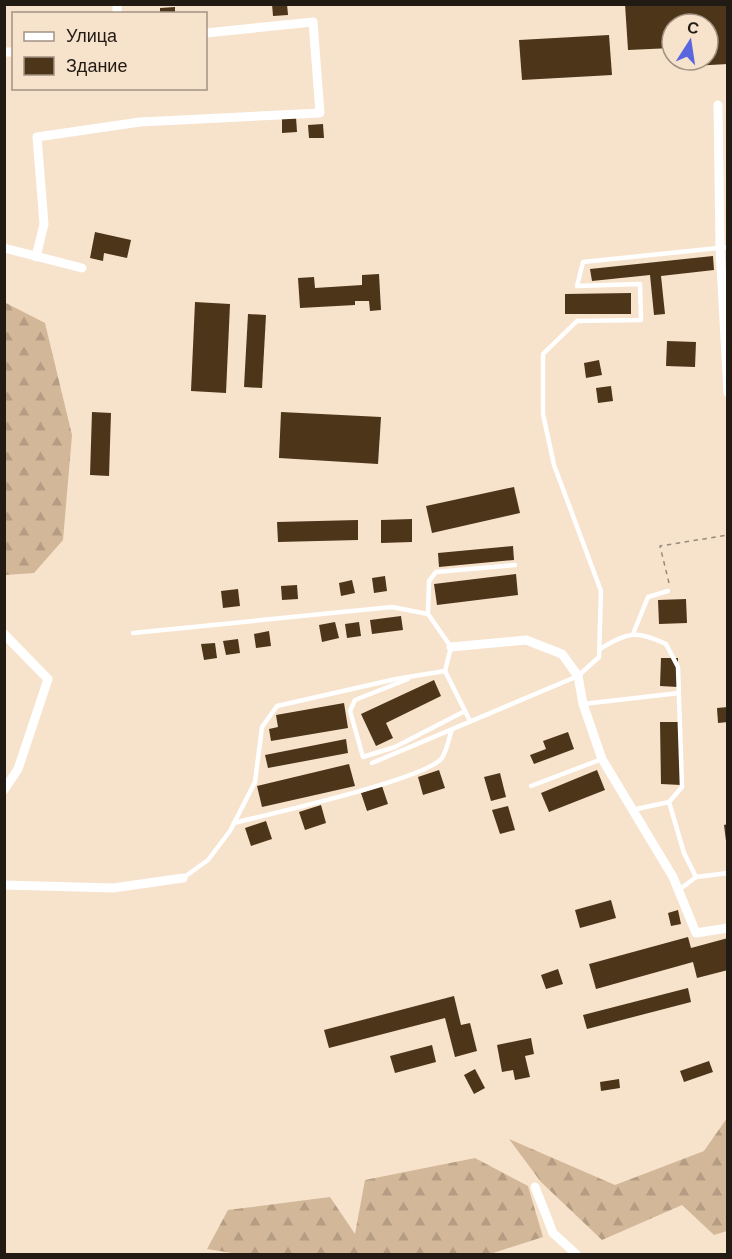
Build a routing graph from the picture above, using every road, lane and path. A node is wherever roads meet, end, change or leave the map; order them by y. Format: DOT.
graph roads {
  1 [pos="207,33"];
  2 [pos="718,105"];
  3 [pos="724,247"];
  4 [pos="4,248"];
  5 [pos="36,257"];
  6 [pos="82,268"];
  7 [pos="728,393"];
  8 [pos="728,535"];
  9 [pos="515,565"];
  10 [pos="668,591"];
  11 [pos="428,614"];
  12 [pos="133,633"];
  13 [pos="4,634"];
  14 [pos="633,634"];
  15 [pos="451,646"];
  16 [pos="600,649"];
  17 [pos="445,671"];
  18 [pos="417,675"];
  19 [pos="578,676"];
  20 [pos="679,693"];
  21 [pos="584,704"];
  22 [pos="465,711"];
  23 [pos="470,721"];
  24 [pos="452,729"];
  25 [pos="602,759"];
  26 [pos="372,763"];
  27 [pos="531,786"];
  28 [pos="4,790"];
  29 [pos="669,802"];
  30 [pos="632,810"];
  31 [pos="234,824"];
  32 [pos="728,873"];
  33 [pos="696,877"];
  34 [pos="183,878"];
  35 [pos="4,885"];
  36 [pos="679,890"];
  37 [pos="728,928"];
  38 [pos="535,1187"];
  39 [pos="576,1254"];
  1 -- 5 [label="street"];
  2 -- 3 [label="street"];
  3 -- 7 [label="street"];
  3 -- 16 [label="lane"];
  4 -- 5 [label="street"];
  5 -- 6 [label="street"];
  8 -- 10 [label="path"];
  9 -- 11 [label="lane"];
  10 -- 14 [label="lane"];
  11 -- 12 [label="lane"];
  11 -- 15 [label="lane"];
  13 -- 28 [label="street"];
  14 -- 16 [label="lane"];
  14 -- 20 [label="lane"];
  15 -- 17 [label="lane"];
  15 -- 19 [label="street"];
  16 -- 19 [label="lane"];
  17 -- 18 [label="lane"];
  17 -- 22 [label="lane"];
  18 -- 22 [label="lane"];
  18 -- 31 [label="lane"];
  19 -- 21 [label="street"];
  19 -- 23 [label="lane"];
  20 -- 21 [label="lane"];
  20 -- 29 [label="lane"];
  21 -- 25 [label="street"];
  22 -- 23 [label="lane"];
  23 -- 24 [label="lane"];
  24 -- 26 [label="lane"];
  24 -- 31 [label="lane"];
  25 -- 27 [label="lane"];
  25 -- 30 [label="street"];
  29 -- 30 [label="lane"];
  29 -- 33 [label="lane"];
  30 -- 36 [label="street"];
  31 -- 34 [label="lane"];
  32 -- 33 [label="lane"];
  33 -- 36 [label="lane"];
  34 -- 35 [label="street"];
  36 -- 37 [label="street"];
  38 -- 39 [label="street"];
}
